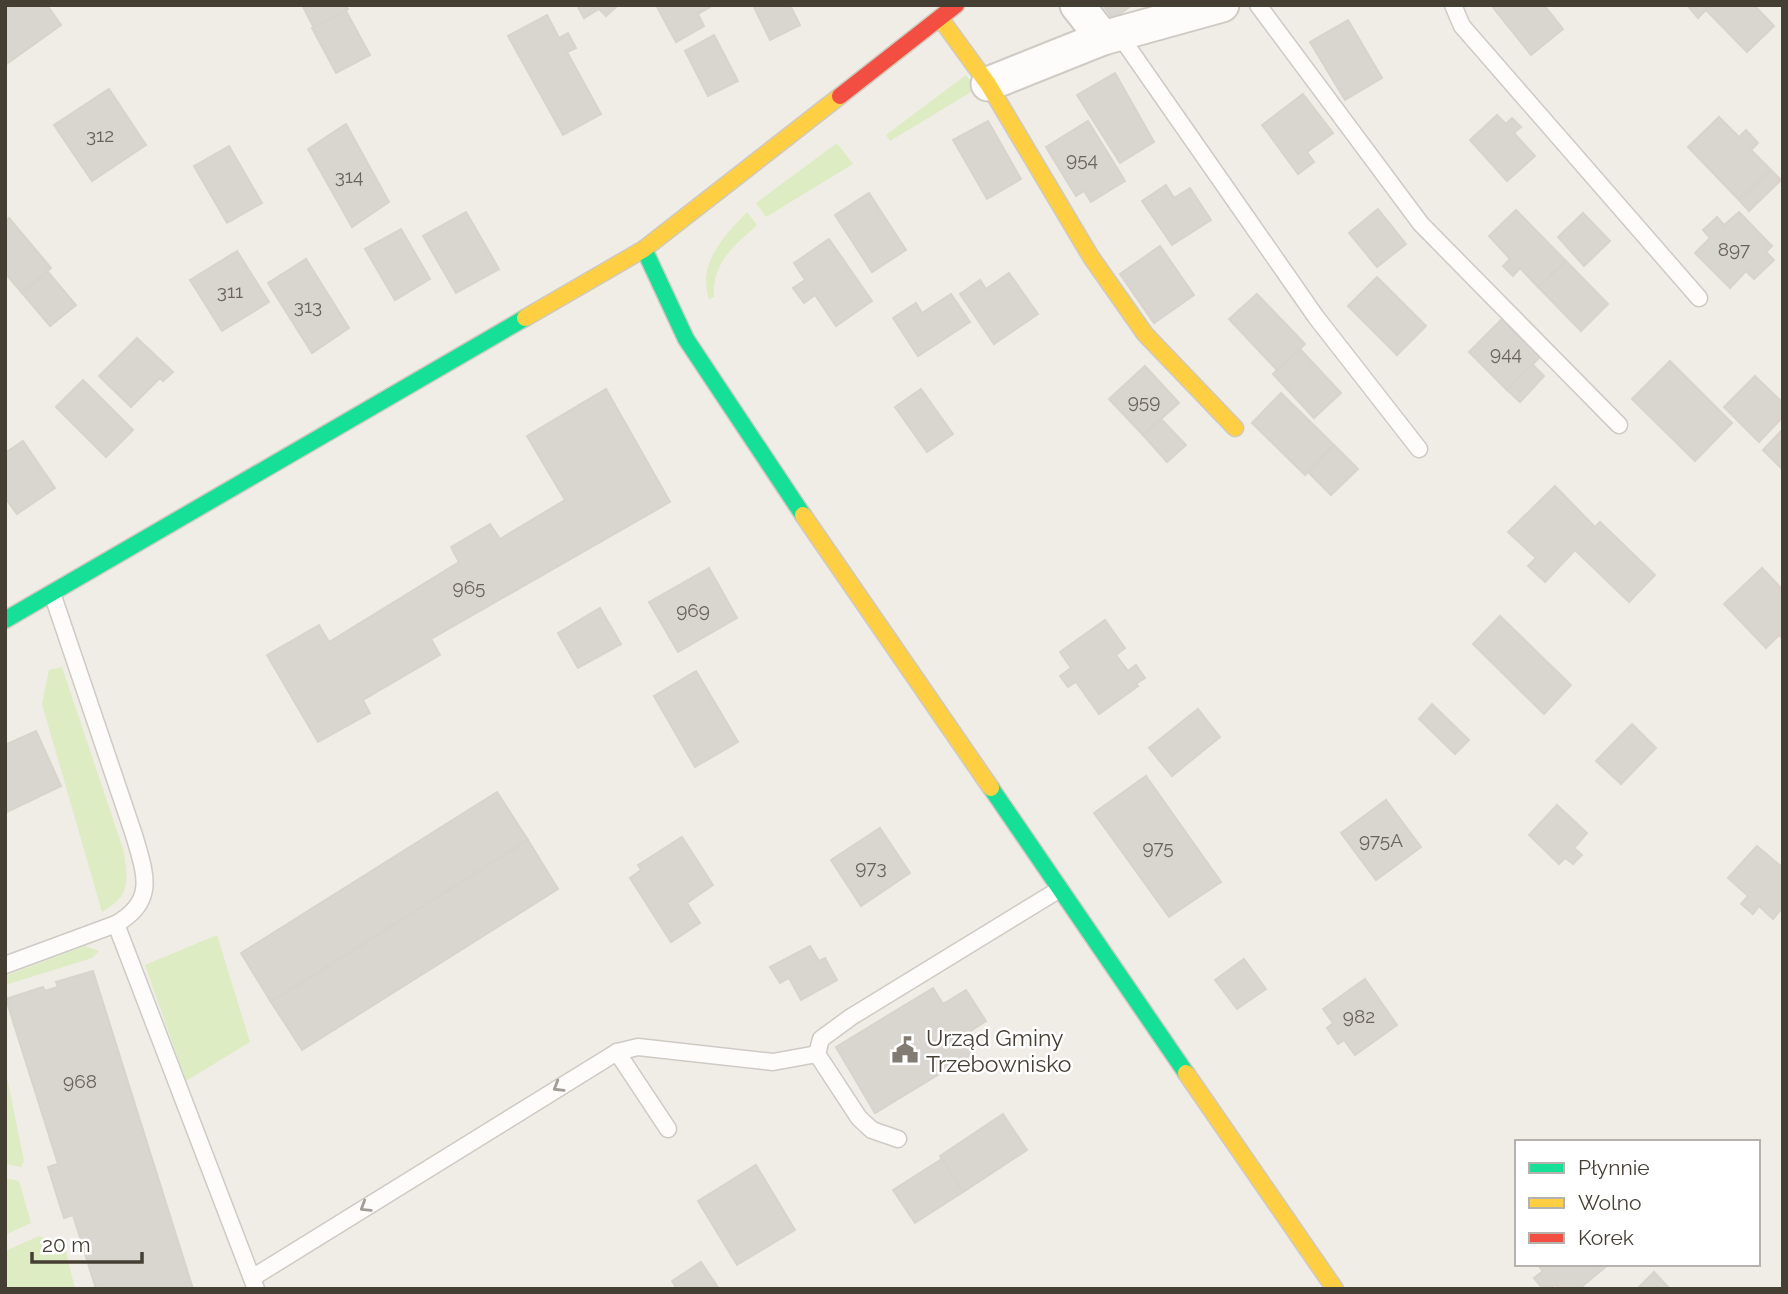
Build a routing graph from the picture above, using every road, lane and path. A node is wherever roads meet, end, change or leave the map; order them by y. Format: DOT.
graph roads {
  1 [pos="956,5"];
  2 [pos="1077,5"];
  3 [pos="1222,5"];
  4 [pos="1258,5"];
  5 [pos="1453,5"];
  6 [pos="940,18"];
  7 [pos="1110,36"];
  8 [pos="988,84"];
  9 [pos="644,249"];
  10 [pos="1699,298"];
  11 [pos="1619,425"];
  12 [pos="1236,428"];
  13 [pos="1419,449"];
  14 [pos="52,593"];
  15 [pos="5,620"];
  16 [pos="1060,889"];
  17 [pos="116,924"];
  18 [pos="5,965"];
  19 [pos="617,1052"];
  20 [pos="817,1054"];
  21 [pos="668,1129"];
  22 [pos="898,1139"];
  23 [pos="254,1283"];
  24 [pos="1335,1289"];
  1 -- 6 [label="street"];
  2 -- 7 [label="street"];
  3 -- 7 [label="street"];
  4 -- 11 [label="lane"];
  5 -- 10 [label="lane"];
  6 -- 8 [label="street"];
  6 -- 9 [label="street"];
  7 -- 8 [label="street"];
  7 -- 13 [label="lane"];
  8 -- 12 [label="street"];
  9 -- 14 [label="street"];
  9 -- 16 [label="street"];
  14 -- 15 [label="street"];
  14 -- 17 [label="lane"];
  16 -- 20 [label="lane"];
  16 -- 24 [label="street"];
  17 -- 18 [label="lane"];
  17 -- 23 [label="lane"];
  19 -- 20 [label="lane"];
  19 -- 21 [label="lane"];
  19 -- 23 [label="lane, one-way"];
  20 -- 22 [label="lane"];
}
